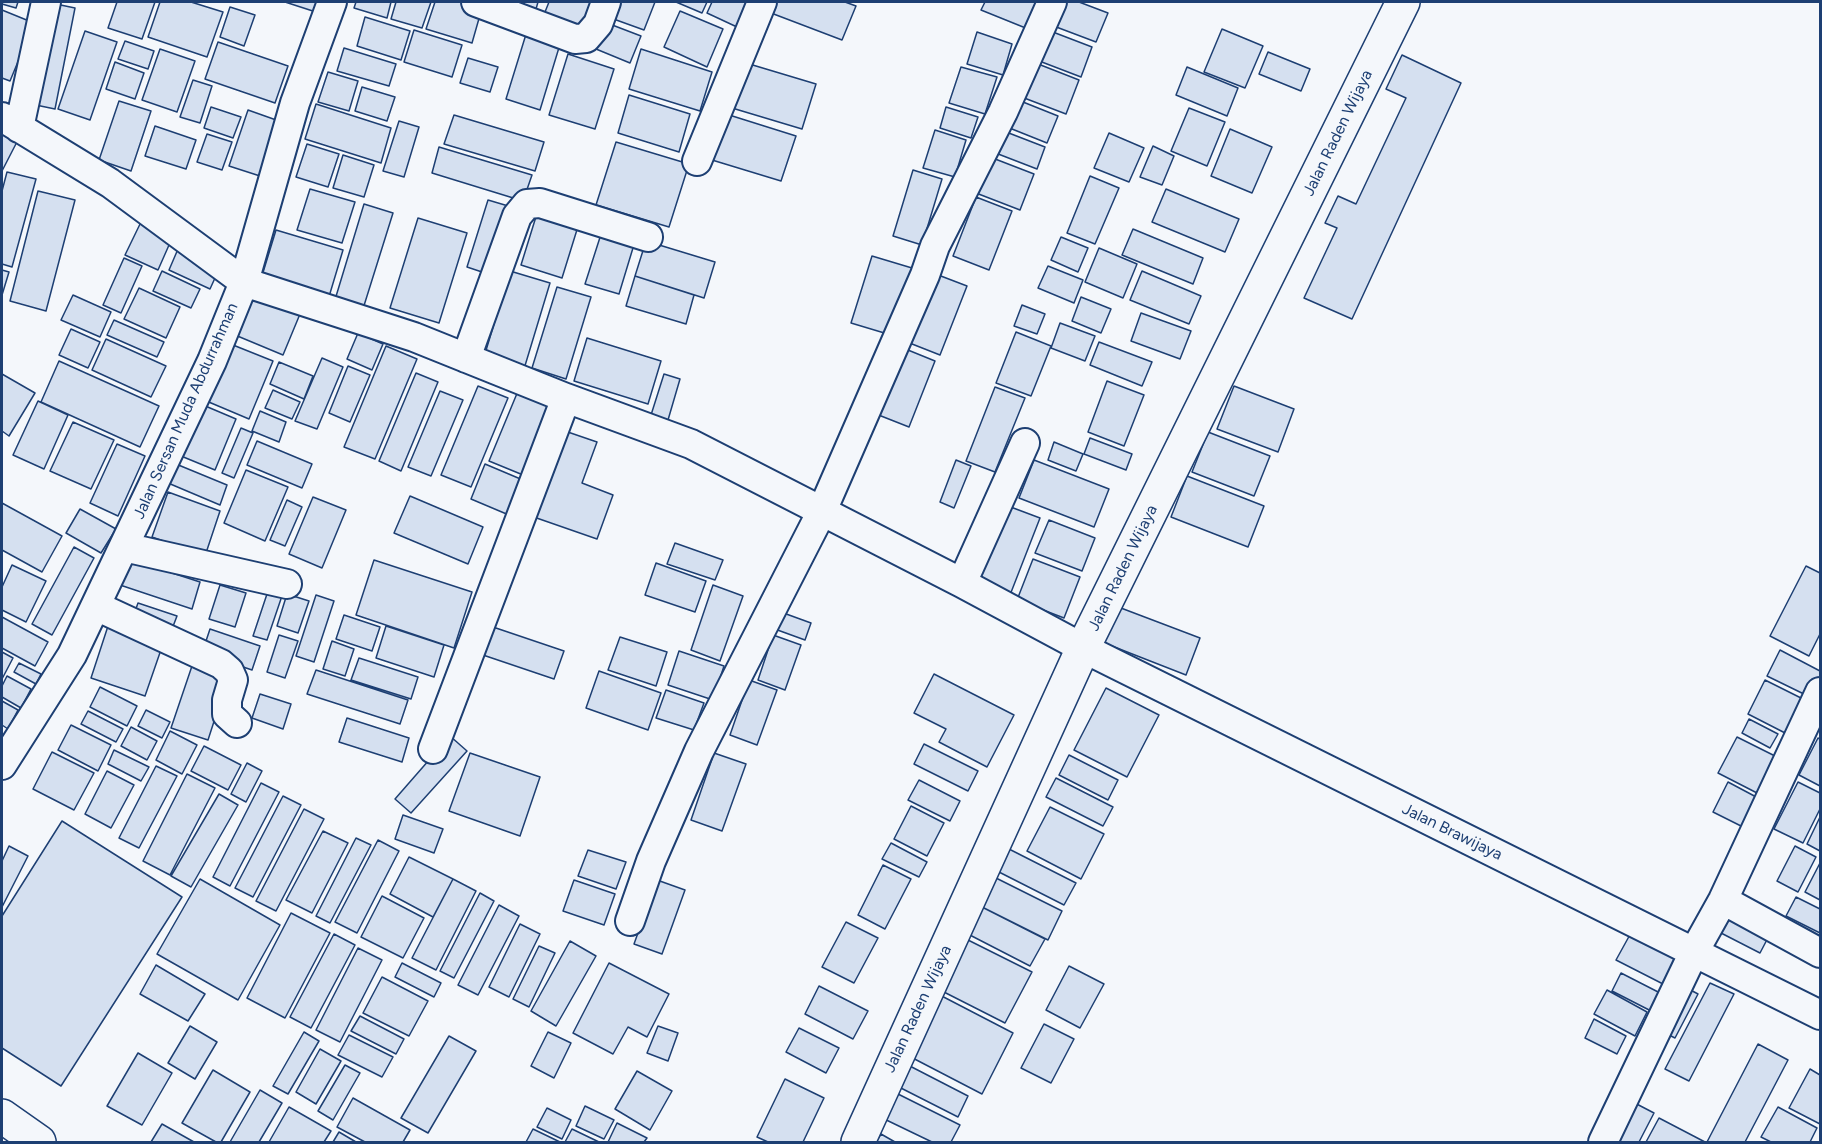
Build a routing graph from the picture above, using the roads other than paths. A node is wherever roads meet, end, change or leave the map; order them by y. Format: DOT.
graph roads {
  1 [pos="46,2"];
  2 [pos="332,2"];
  3 [pos="476,2"];
  4 [pos="606,2"];
  5 [pos="762,2"];
  6 [pos="1052,2"];
  7 [pos="1403,2"];
  8 [pos="10,123"];
  9 [pos="697,161"];
  10 [pos="648,237"];
  11 [pos="244,282"];
  12 [pos="466,358"];
  13 [pos="566,398"];
  14 [pos="1025,443"];
  15 [pos="822,511"];
  16 [pos="123,547"];
  17 [pos="962,583"];
  18 [pos="287,584"];
  19 [pos="96,606"];
  20 [pos="1083,648"];
  21 [pos="1821,692"];
  22 [pos="237,723"];
  23 [pos="433,748"];
  24 [pos="2,765"];
  25 [pos="1723,900"];
  26 [pos="630,921"];
  27 [pos="1694,952"];
  28 [pos="1821,953"];
  29 [pos="1820,1013"];
  30 [pos="2,1116"];
  31 [pos="39,1143"];
  32 [pos="858,1143"];
  33 [pos="1603,1143"];
  1 -- 8 [label="street"];
  2 -- 11 [label="street, Jalan Sersan Muda Abdurrahman"];
  3 -- 4 [label="street"];
  5 -- 9 [label="street"];
  6 -- 15 [label="street"];
  7 -- 20 [label="highway, Jalan Raden Wijaya"];
  8 -- 11 [label="street, Jalan Brawijaya"];
  10 -- 12 [label="street"];
  11 -- 12 [label="street, Jalan Brawijaya"];
  11 -- 16 [label="street, Jalan Sersan Muda Abdurrahman"];
  12 -- 13 [label="street, Jalan Brawijaya"];
  13 -- 15 [label="street, Jalan Brawijaya"];
  13 -- 23 [label="street"];
  14 -- 17 [label="street"];
  15 -- 17 [label="street, Jalan Brawijaya"];
  15 -- 26 [label="street"];
  16 -- 18 [label="street"];
  16 -- 19 [label="street, Jalan Sersan Muda Abdurrahman"];
  17 -- 20 [label="street, Jalan Brawijaya"];
  19 -- 22 [label="street"];
  19 -- 24 [label="street, Jalan Sersan Muda Abdurrahman"];
  20 -- 27 [label="street, Jalan Brawijaya"];
  20 -- 32 [label="highway, Jalan Raden Wijaya"];
  21 -- 25 [label="street"];
  25 -- 27 [label="street"];
  25 -- 28 [label="street"];
  27 -- 29 [label="street, Jalan Brawijaya"];
  27 -- 33 [label="street"];
  30 -- 31 [label="highway"];
}
